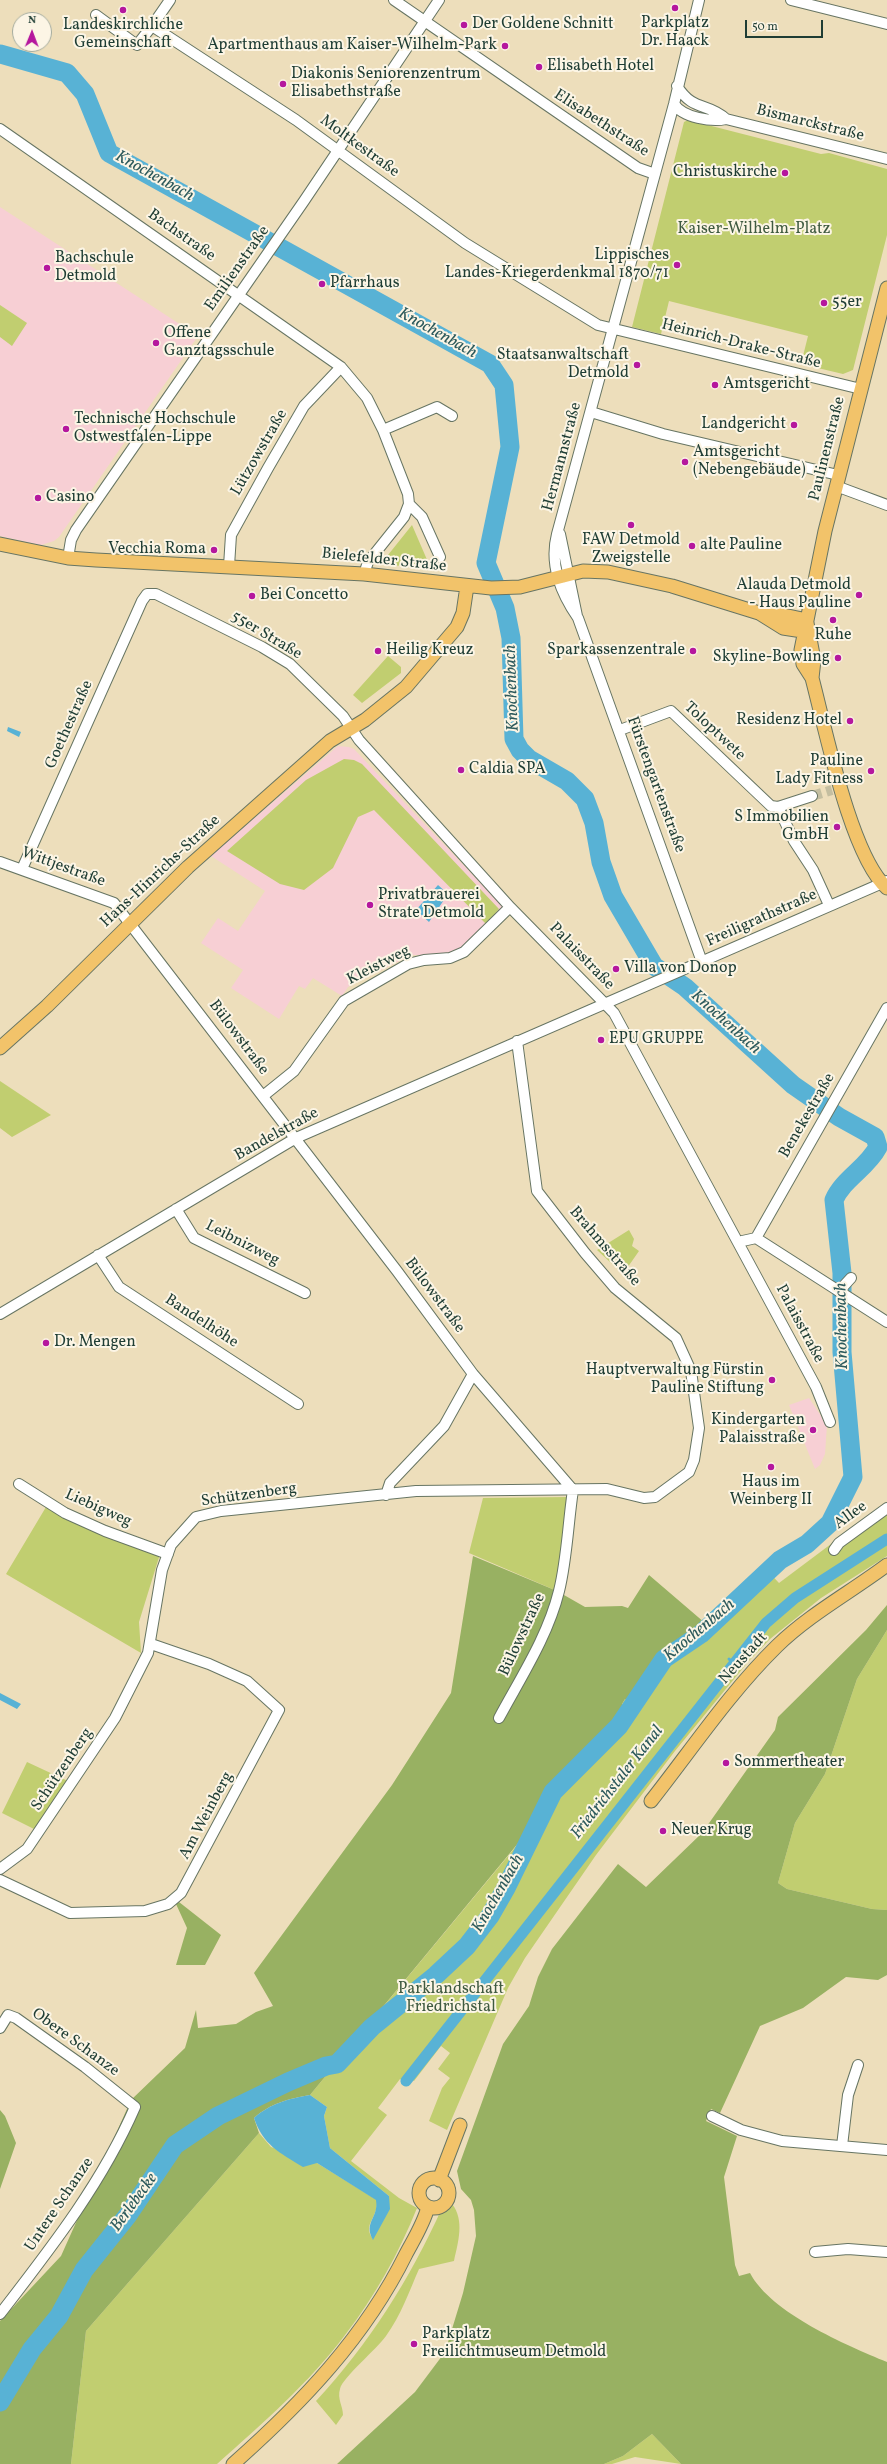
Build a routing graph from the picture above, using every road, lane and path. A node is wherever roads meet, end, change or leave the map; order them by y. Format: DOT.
graph roads {
  1 [pos="170,0"];
  2 [pos="394,0"];
  3 [pos="439,0"];
  4 [pos="699,0"];
  5 [pos="791,0"];
  6 [pos="96,15"];
  7 [pos="426,21"];
  8 [pos="887,24"];
  9 [pos="152,26"];
  10 [pos="677,86"];
  11 [pos="674,104"];
  12 [pos="726,119"];
  13 [pos="0,129"];
  14 [pos="338,150"];
  15 [pos="887,158"];
  16 [pos="655,174"];
  17 [pos="887,288"];
  18 [pos="238,294"];
  19 [pos="883,322"];
  20 [pos="613,329"];
  21 [pos="341,367"];
  22 [pos="861,389"];
  23 [pos="590,412"];
  24 [pos="452,416"];
  25 [pos="383,430"];
  26 [pos="837,481"];
  27 [pos="409,504"];
  28 [pos="887,505"];
  29 [pos="0,544"];
  30 [pos="440,557"];
  31 [pos="68,558"];
  32 [pos="229,566"];
  33 [pos="364,574"];
  34 [pos="563,576"];
  35 [pos="468,586"];
  36 [pos="148,594"];
  37 [pos="807,628"];
  38 [pos="353,729"];
  39 [pos="620,730"];
  40 [pos="812,796"];
  41 [pos="778,807"];
  42 [pos="0,862"];
  43 [pos="22,869"];
  44 [pos="885,884"];
  45 [pos="829,906"];
  46 [pos="510,907"];
  47 [pos="130,922"];
  48 [pos="702,962"];
  49 [pos="606,1004"];
  50 [pos="887,1008"];
  51 [pos="517,1041"];
  52 [pos="0,1048"];
  53 [pos="263,1096"];
  54 [pos="296,1138"];
  55 [pos="176,1209"];
  56 [pos="756,1238"];
  57 [pos="738,1242"];
  58 [pos="98,1255"];
  59 [pos="851,1278"];
  60 [pos="838,1290"];
  61 [pos="305,1293"];
  62 [pos="0,1314"];
  63 [pos="887,1322"];
  64 [pos="473,1374"];
  65 [pos="298,1404"];
  66 [pos="830,1422"];
  67 [pos="19,1484"];
  68 [pos="572,1490"];
  69 [pos="386,1495"];
  70 [pos="887,1508"];
  71 [pos="834,1550"];
  72 [pos="168,1554"];
  73 [pos="887,1565"];
  74 [pos="151,1644"];
  75 [pos="499,1718"];
  76 [pos="651,1800"];
  77 [pos="0,1869"];
  78 [pos="0,1880"];
  79 [pos="0,2028"];
  80 [pos="858,2066"];
  81 [pos="135,2107"];
  82 [pos="712,2116"];
  83 [pos="460,2125"];
  84 [pos="842,2146"];
  85 [pos="887,2150"];
  86 [pos="439,2180"];
  87 [pos="428,2207"];
  88 [pos="815,2252"];
  89 [pos="887,2252"];
  90 [pos="0,2314"];
  91 [pos="233,2464"];
  1 -- 9 [label="street"];
  2 -- 7 [label="street, Elisabethstraße"];
  3 -- 7 [label="street, Emilienstraße"];
  4 -- 10 [label="street, Hermannstraße"];
  5 -- 8 [label="street"];
  6 -- 9 [label="street"];
  7 -- 14 [label="street, Emilienstraße"];
  7 -- 16 [label="street, Elisabethstraße"];
  9 -- 14 [label="street, Moltkestraße"];
  10 -- 11 [label="street, Hermannstraße"];
  10 -- 12 [label="street, Bismarckstraße"];
  11 -- 12 [label="street, Bismarckstraße"];
  11 -- 16 [label="street, Hermannstraße"];
  12 -- 15 [label="street, Bismarckstraße"];
  13 -- 18 [label="street, Bachstraße"];
  14 -- 18 [label="street, Emilienstraße"];
  14 -- 20 [label="street, Moltkestraße"];
  16 -- 20 [label="street, Hermannstraße"];
  17 -- 19 [label="main road, Paulinenstraße"];
  18 -- 21 [label="street, Bachstraße"];
  18 -- 31 [label="street, Emilienstraße"];
  19 -- 22 [label="main road, Paulinenstraße"];
  20 -- 22 [label="street, Heinrich-Drake-Straße"];
  20 -- 23 [label="street, Hermannstraße"];
  21 -- 25 [label="street, Bachstraße"];
  21 -- 32 [label="street, Lützowstraße"];
  22 -- 26 [label="main road, Paulinenstraße"];
  23 -- 26 [label="street"];
  23 -- 34 [label="street, Hermannstraße"];
  24 -- 25 [label="street"];
  25 -- 27 [label="street, Bachstraße"];
  26 -- 28 [label="street"];
  26 -- 37 [label="main road, Paulinenstraße"];
  27 -- 30 [label="street"];
  27 -- 33 [label="street"];
  29 -- 31 [label="main road, Bielefelder Straße"];
  31 -- 32 [label="main road, Bielefelder Straße"];
  32 -- 33 [label="main road, Bielefelder Straße"];
  33 -- 35 [label="main road, Bielefelder Straße"];
  34 -- 35 [label="main road, Bielefelder Straße"];
  34 -- 37 [label="main road, Bielefelder Straße"];
  34 -- 39 [label="street, Fürstengartenstraße"];
  35 -- 38 [label="main road, Hans-Hinrichs-Straße"];
  36 -- 38 [label="street, 55er Straße"];
  36 -- 43 [label="street, Goethestraße"];
  37 -- 44 [label="main road, Paulinenstraße"];
  38 -- 46 [label="street, Palaisstraße"];
  38 -- 47 [label="main road, Hans-Hinrichs-Straße"];
  39 -- 41 [label="street, Toloptwete"];
  39 -- 48 [label="street, Fürstengartenstraße"];
  40 -- 41 [label="street"];
  41 -- 45 [label="street"];
  42 -- 43 [label="street, Wittjestraße"];
  43 -- 47 [label="street, Wittjestraße"];
  44 -- 45 [label="street, Freiligrathstraße"];
  45 -- 48 [label="street, Freiligrathstraße"];
  46 -- 49 [label="street, Palaisstraße"];
  46 -- 53 [label="street, Kleistweg"];
  47 -- 52 [label="main road, Hans-Hinrichs-Straße"];
  47 -- 53 [label="street, Bülowstraße"];
  48 -- 49 [label="street, Freiligrathstraße"];
  49 -- 51 [label="street, Bandelstraße"];
  49 -- 57 [label="street, Palaisstraße"];
  50 -- 56 [label="street, Benekestraße"];
  51 -- 54 [label="street, Bandelstraße"];
  51 -- 68 [label="street, Brahmsstraße"];
  53 -- 54 [label="street, Bülowstraße"];
  54 -- 55 [label="street, Bandelstraße"];
  54 -- 64 [label="street, Bülowstraße"];
  55 -- 58 [label="street, Bandelstraße"];
  55 -- 61 [label="street, Leibnizweg"];
  56 -- 57 [label="street"];
  56 -- 60 [label="street, Palaisstraße"];
  57 -- 66 [label="street, Palaisstraße"];
  58 -- 62 [label="street, Bandelstraße"];
  58 -- 65 [label="street, Bandelhöhe"];
  59 -- 60 [label="street"];
  60 -- 63 [label="street, Palaisstraße"];
  64 -- 68 [label="street, Bülowstraße"];
  64 -- 69 [label="street"];
  67 -- 72 [label="street, Liebigweg"];
  68 -- 69 [label="street, Schützenberg"];
  68 -- 75 [label="street, Bülowstraße"];
  69 -- 72 [label="street, Schützenberg"];
  70 -- 71 [label="street, Allee"];
  72 -- 74 [label="street, Schützenberg"];
  73 -- 76 [label="main road, Neustadt"];
  74 -- 77 [label="street, Schützenberg"];
  74 -- 78 [label="street, Am Weinberg"];
  79 -- 81 [label="street, Obere Schanze"];
  80 -- 84 [label="street"];
  81 -- 90 [label="street, Untere Schanze"];
  82 -- 84 [label="street"];
  83 -- 86 [label="main road"];
  84 -- 85 [label="street"];
  86 -- 87 [label="main road"];
  86 -- 87 [label="main road"];
  87 -- 91 [label="main road"];
  88 -- 89 [label="street"];
}
